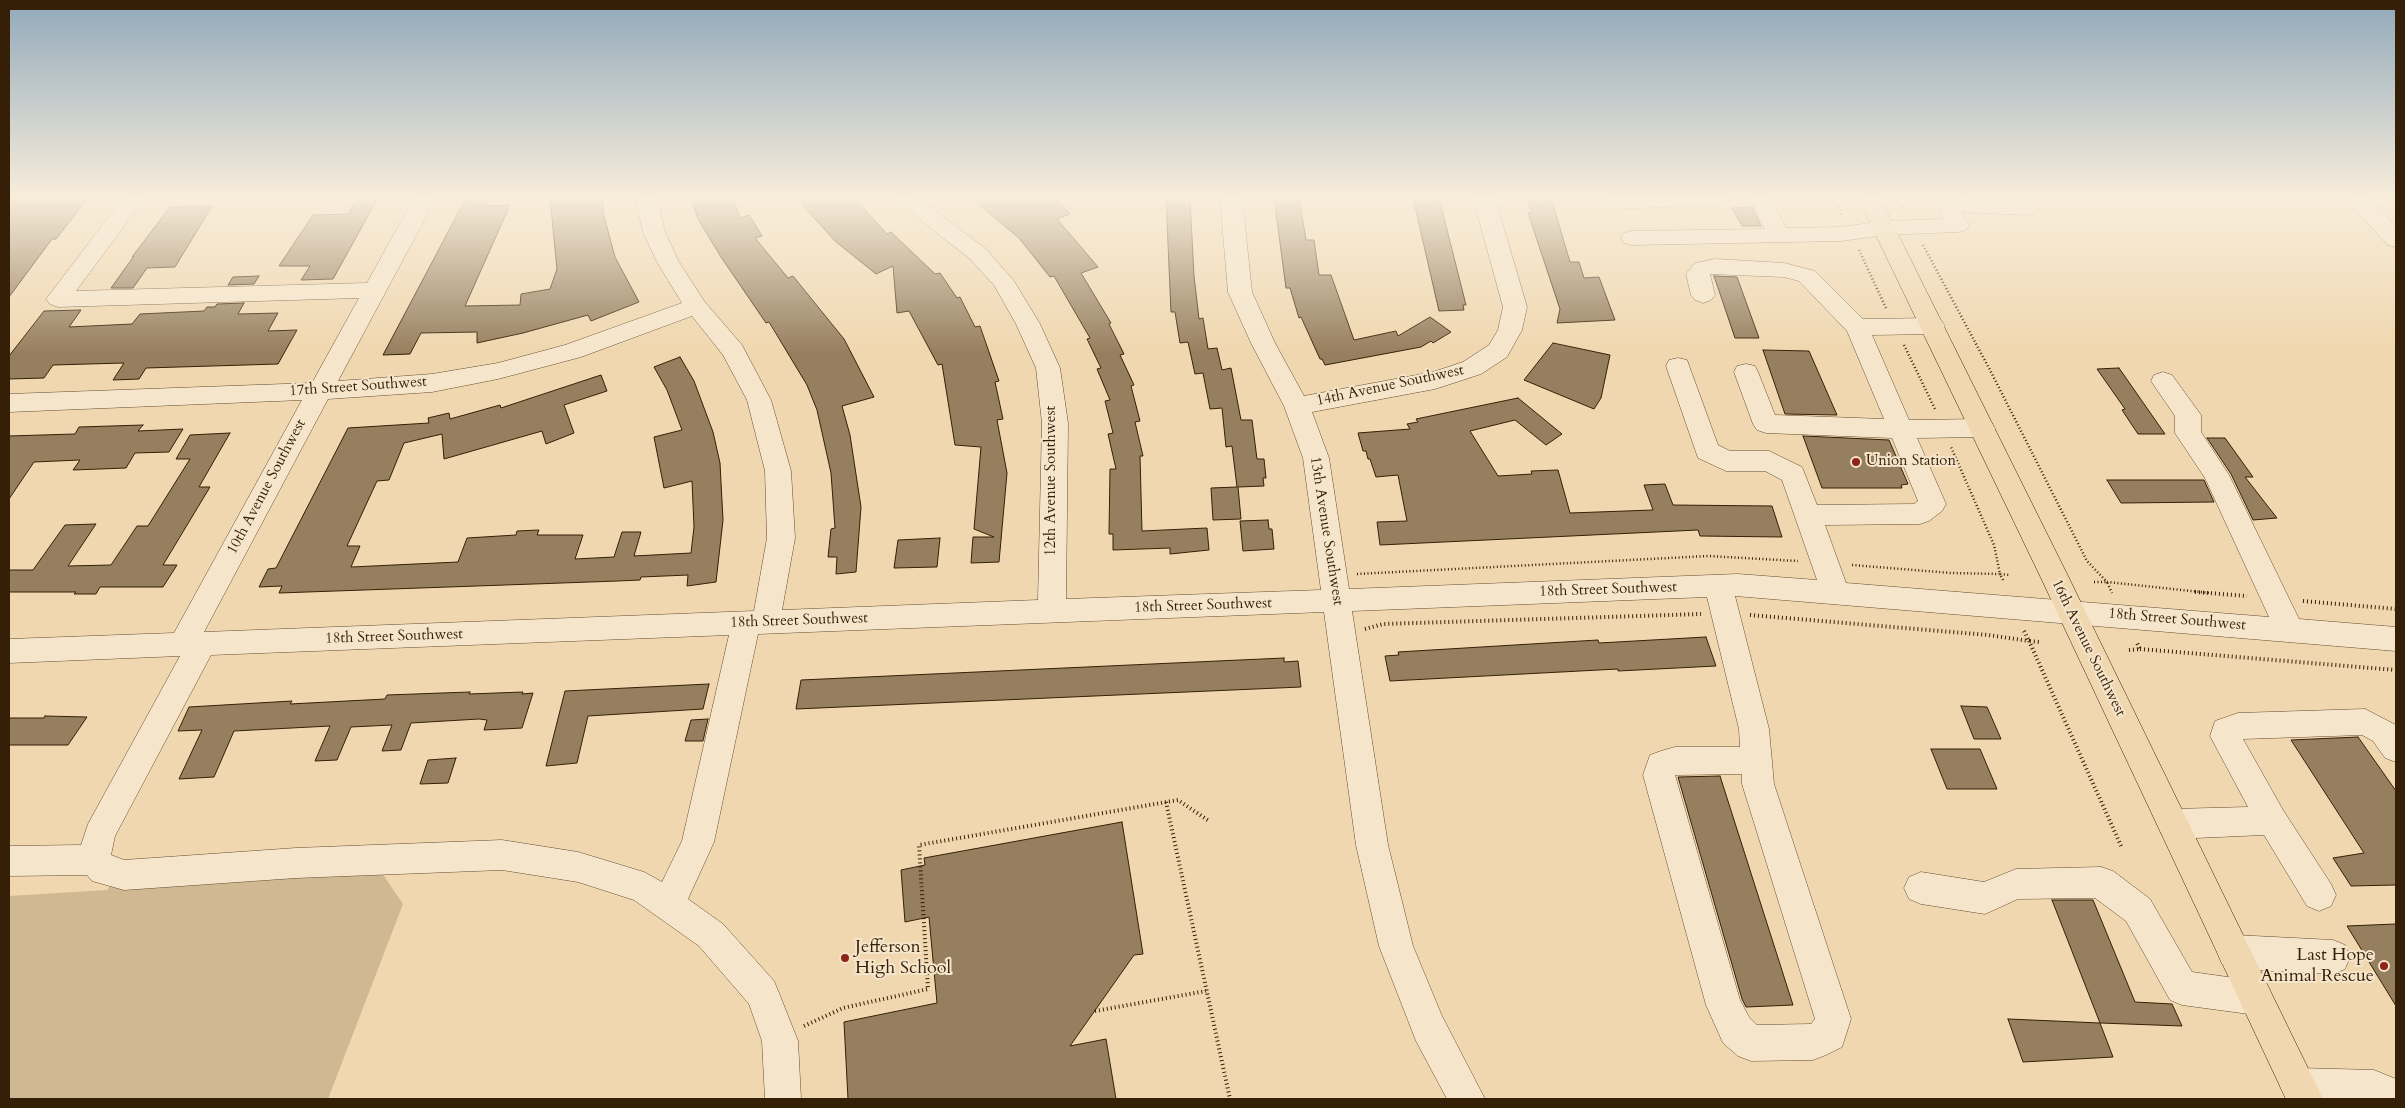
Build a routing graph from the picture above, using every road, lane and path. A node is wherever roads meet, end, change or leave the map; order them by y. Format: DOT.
graph roads {
  1 [pos="95,250"];
  2 [pos="396,250"];
  3 [pos="662,250"];
  4 [pos="972,250"];
  5 [pos="1236,250"];
  6 [pos="1499,250"];
  7 [pos="1859,250"];
  8 [pos="1907,250"];
  9 [pos="1914,250"];
  10 [pos="374,290"];
  11 [pos="1703,295"];
  12 [pos="696,306"];
  13 [pos="1896,326"];
  14 [pos="1933,326"];
  15 [pos="1857,327"];
  16 [pos="1678,366"];
  17 [pos="1746,372"];
  18 [pos="2162,381"];
  19 [pos="320,391"];
  20 [pos="9,403"];
  21 [pos="1297,406"];
  22 [pos="1943,428"];
  23 [pos="1982,428"];
  24 [pos="1901,429"];
  25 [pos="1808,515"];
  26 [pos="1825,562"];
  27 [pos="2000,574"];
  28 [pos="2010,575"];
  29 [pos="2003,580"];
  30 [pos="2094,582"];
  31 [pos="2107,582"];
  32 [pos="1346,590"];
  33 [pos="1836,593"];
  34 [pos="2112,593"];
  35 [pos="1721,600"];
  36 [pos="2070,611"];
  37 [pos="1052,612"];
  38 [pos="756,623"];
  39 [pos="1365,629"];
  40 [pos="2024,630"];
  41 [pos="2290,630"];
  42 [pos="2396,639"];
  43 [pos="2029,641"];
  44 [pos="2136,641"];
  45 [pos="2040,642"];
  46 [pos="192,644"];
  47 [pos="2140,649"];
  48 [pos="2129,650"];
  49 [pos="9,652"];
  50 [pos="2396,670"];
  51 [pos="2396,748"];
  52 [pos="1756,760"];
  53 [pos="1166,802"];
  54 [pos="2272,820"];
  55 [pos="1209,821"];
  56 [pos="2173,824"];
  57 [pos="2122,848"];
  58 [pos="94,860"];
  59 [pos="9,861"];
  60 [pos="1921,888"];
  61 [pos="2319,895"];
  62 [pos="668,905"];
  63 [pos="2234,952"];
  64 [pos="2333,957"];
  65 [pos="1206,990"];
  66 [pos="2256,998"];
  67 [pos="1095,1011"];
  68 [pos="812,1021"];
  69 [pos="2301,1092"];
  70 [pos="2396,1098"];
  71 [pos="783,1099"];
  72 [pos="1230,1099"];
  73 [pos="1466,1099"];
  1 -- 10 [label="street"];
  2 -- 10 [label="street, 10th Avenue Southwest"];
  3 -- 12 [label="street"];
  4 -- 37 [label="street, 12th Avenue Southwest"];
  5 -- 21 [label="street, 13th Avenue Southwest"];
  6 -- 21 [label="street, 14th Avenue Southwest"];
  7 -- 13 [label="path"];
  8 -- 14 [label="main road, 16th Avenue Southwest"];
  9 -- 31 [label="path"];
  10 -- 19 [label="street, 10th Avenue Southwest"];
  11 -- 15 [label="street"];
  12 -- 19 [label="street, 17th Street Southwest"];
  12 -- 38 [label="street"];
  13 -- 14 [label="street"];
  13 -- 15 [label="street"];
  13 -- 22 [label="path"];
  14 -- 23 [label="main road, 16th Avenue Southwest"];
  15 -- 24 [label="street"];
  16 -- 25 [label="street"];
  17 -- 24 [label="street"];
  18 -- 41 [label="street"];
  19 -- 20 [label="street, 17th Street Southwest"];
  19 -- 46 [label="street, 10th Avenue Southwest"];
  21 -- 32 [label="street, 13th Avenue Southwest"];
  22 -- 23 [label="street"];
  22 -- 24 [label="street"];
  22 -- 27 [label="path"];
  23 -- 36 [label="main road, 16th Avenue Southwest"];
  24 -- 25 [label="street"];
  25 -- 26 [label="street"];
  26 -- 27 [label="path"];
  26 -- 32 [label="path"];
  26 -- 33 [label="street"];
  27 -- 28 [label="path"];
  27 -- 29 [label="path"];
  30 -- 31 [label="path"];
  31 -- 34 [label="path"];
  32 -- 35 [label="street, 18th Street Southwest"];
  32 -- 37 [label="street, 18th Street Southwest"];
  32 -- 73 [label="street, 13th Avenue Southwest"];
  33 -- 35 [label="street, 18th Street Southwest"];
  33 -- 36 [label="street, 18th Street Southwest"];
  35 -- 39 [label="path"];
  35 -- 43 [label="path"];
  35 -- 52 [label="street"];
  36 -- 41 [label="street, 18th Street Southwest"];
  36 -- 56 [label="main road, 16th Avenue Southwest"];
  37 -- 38 [label="street, 18th Street Southwest"];
  38 -- 46 [label="street, 18th Street Southwest"];
  38 -- 62 [label="street"];
  40 -- 43 [label="path"];
  41 -- 42 [label="street, 18th Street Southwest"];
  43 -- 45 [label="path"];
  43 -- 57 [label="path"];
  44 -- 47 [label="path"];
  46 -- 49 [label="street, 18th Street Southwest"];
  46 -- 58 [label="street, 10th Avenue Southwest"];
  47 -- 48 [label="path"];
  47 -- 50 [label="path"];
  51 -- 54 [label="street"];
  52 -- 52 [label="street"];
  53 -- 55 [label="path"];
  53 -- 65 [label="path"];
  53 -- 68 [label="path"];
  54 -- 56 [label="street"];
  54 -- 61 [label="street"];
  56 -- 63 [label="main road, 16th Avenue Southwest"];
  58 -- 59 [label="street"];
  58 -- 62 [label="street"];
  60 -- 66 [label="street"];
  62 -- 71 [label="street"];
  63 -- 64 [label="street"];
  63 -- 66 [label="main road, 16th Avenue Southwest"];
  65 -- 67 [label="path"];
  65 -- 72 [label="path"];
  66 -- 69 [label="main road, 16th Avenue Southwest"];
  69 -- 70 [label="street"];
}
